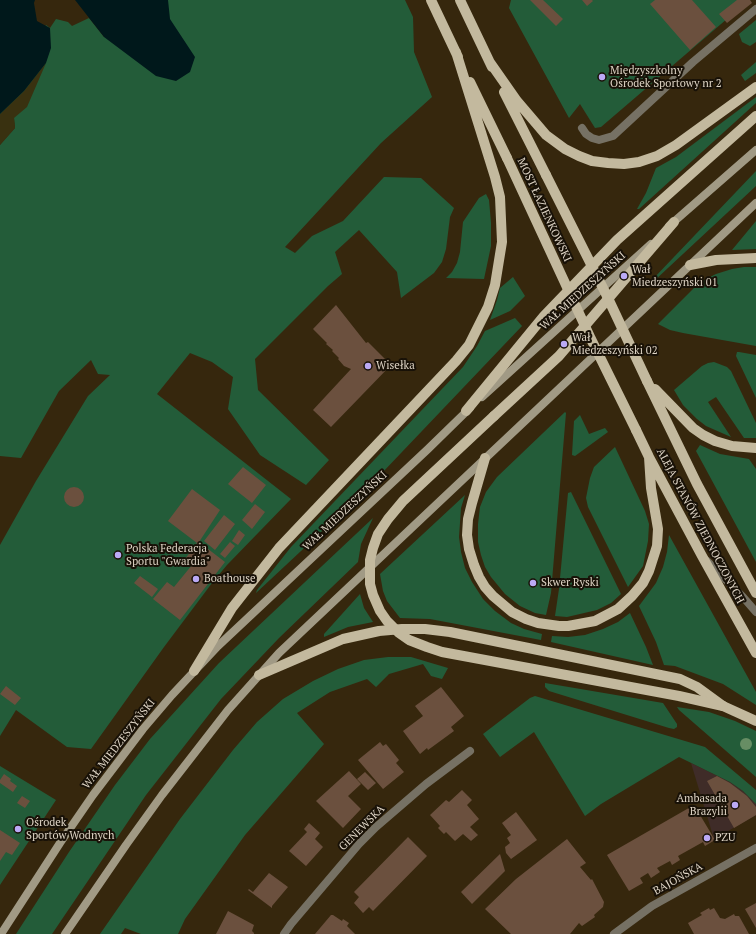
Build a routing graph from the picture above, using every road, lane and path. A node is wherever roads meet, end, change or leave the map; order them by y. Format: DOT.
graph roads {
  1 [pos="431,0"];
  2 [pos="460,0"];
  3 [pos="756,9"];
  4 [pos="456,52"];
  5 [pos="489,61"];
  6 [pos="756,87"];
  7 [pos="756,116"];
  8 [pos="582,128"];
  9 [pos="756,150"];
  10 [pos="756,203"];
  11 [pos="674,222"];
  12 [pos="756,258"];
  13 [pos="690,265"];
  14 [pos="665,406"];
  15 [pos="466,411"];
  16 [pos="636,430"];
  17 [pos="756,448"];
  18 [pos="649,457"];
  19 [pos="485,458"];
  20 [pos="702,556"];
  21 [pos="756,593"];
  22 [pos="756,612"];
  23 [pos="756,653"];
  24 [pos="194,671"];
  25 [pos="260,675"];
  26 [pos="723,706"];
  27 [pos="756,721"];
  28 [pos="470,751"];
  29 [pos="756,848"];
  30 [pos="1,934"];
  31 [pos="65,934"];
  32 [pos="284,934"];
  33 [pos="614,934"];
  1 -- 4 [label="main road, MOST ŁAZIENKOWSKI"];
  2 -- 5 [label="main road, MOST ŁAZIENKOWSKI"];
  3 -- 8 [label="street"];
  4 -- 16 [label="main road, MOST ŁAZIENKOWSKI, bridge"];
  4 -- 24 [label="main road"];
  5 -- 6 [label="main road"];
  5 -- 14 [label="main road, MOST ŁAZIENKOWSKI, bridge"];
  7 -- 15 [label="main road"];
  9 -- 11 [label="main road, WAŁ MIEDZESZYŃSKI"];
  10 -- 13 [label="main road"];
  11 -- 15 [label="main road, WAŁ MIEDZESZYŃSKI"];
  11 -- 26 [label="main road, bridge"];
  12 -- 13 [label="main road"];
  13 -- 19 [label="main road"];
  14 -- 17 [label="main road, MOST ŁAZIENKOWSKI"];
  14 -- 21 [label="main road, ALEJA STANÓW ZJEDNOCZONYCH"];
  15 -- 24 [label="main road, WAŁ MIEDZESZYŃSKI"];
  16 -- 18 [label="main road, ALEJA STANÓW ZJEDNOCZONYCH"];
  18 -- 19 [label="main road"];
  18 -- 20 [label="main road, ALEJA STANÓW ZJEDNOCZONYCH"];
  19 -- 25 [label="main road"];
  20 -- 22 [label="street"];
  20 -- 23 [label="main road, ALEJA STANÓW ZJEDNOCZONYCH"];
  24 -- 30 [label="main road, WAŁ MIEDZESZYŃSKI"];
  25 -- 26 [label="main road"];
  25 -- 31 [label="main road"];
  26 -- 27 [label="main road"];
  28 -- 32 [label="street, GENEWSKA"];
  29 -- 33 [label="street, BAJOŃSKA"];
}
